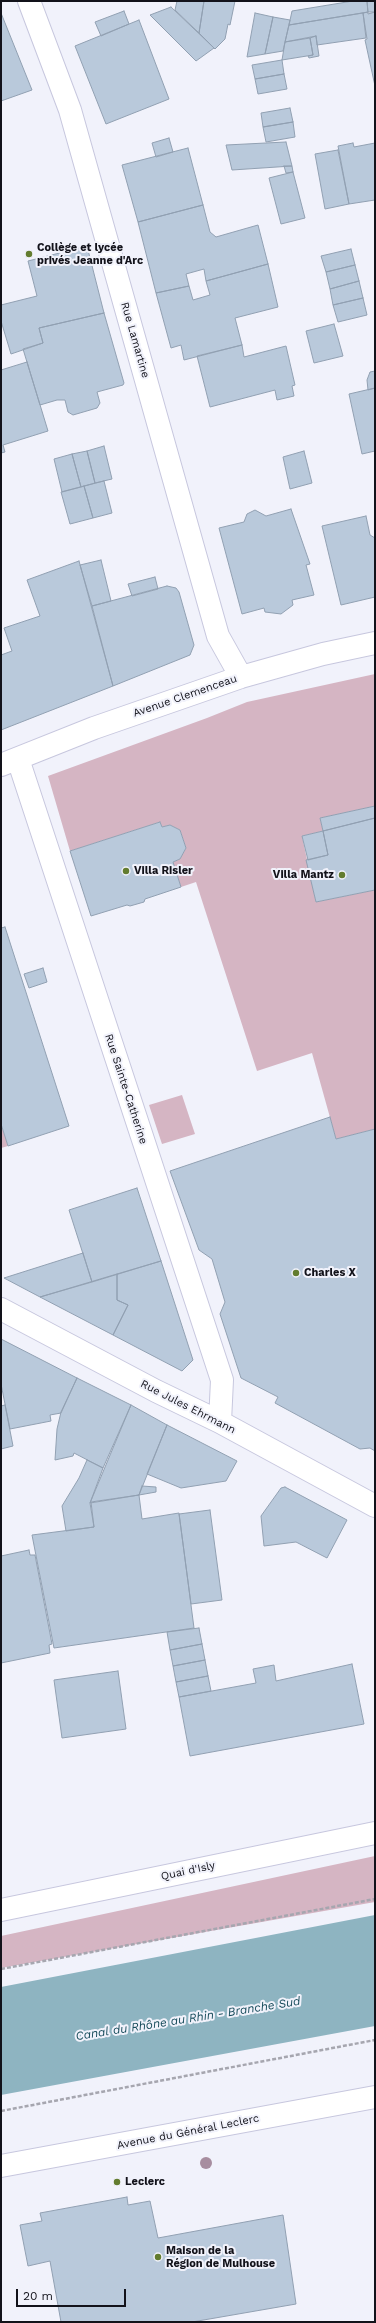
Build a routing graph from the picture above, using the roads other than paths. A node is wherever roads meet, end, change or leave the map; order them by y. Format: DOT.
graph roads {
  1 [pos="29,1"];
  2 [pos="375,643"];
  3 [pos="241,677"];
  4 [pos="9,762"];
  5 [pos="1,1309"];
  6 [pos="220,1422"];
  7 [pos="375,1506"];
  8 [pos="375,1833"];
  9 [pos="1,1910"];
  10 [pos="375,2097"];
  11 [pos="1,2166"];
  1 -- 3 [label="street, Rue Lamartine"];
  2 -- 3 [label="street, Avenue Clemenceau"];
  3 -- 4 [label="street, Avenue Clemenceau"];
  4 -- 6 [label="street, Rue Sainte-Catherine"];
  5 -- 6 [label="street, Rue Jules Ehrmann"];
  6 -- 7 [label="street, Rue Jules Ehrmann"];
  8 -- 9 [label="street, Quai d'Isly"];
  10 -- 11 [label="street, Avenue du Général Leclerc"];
}
